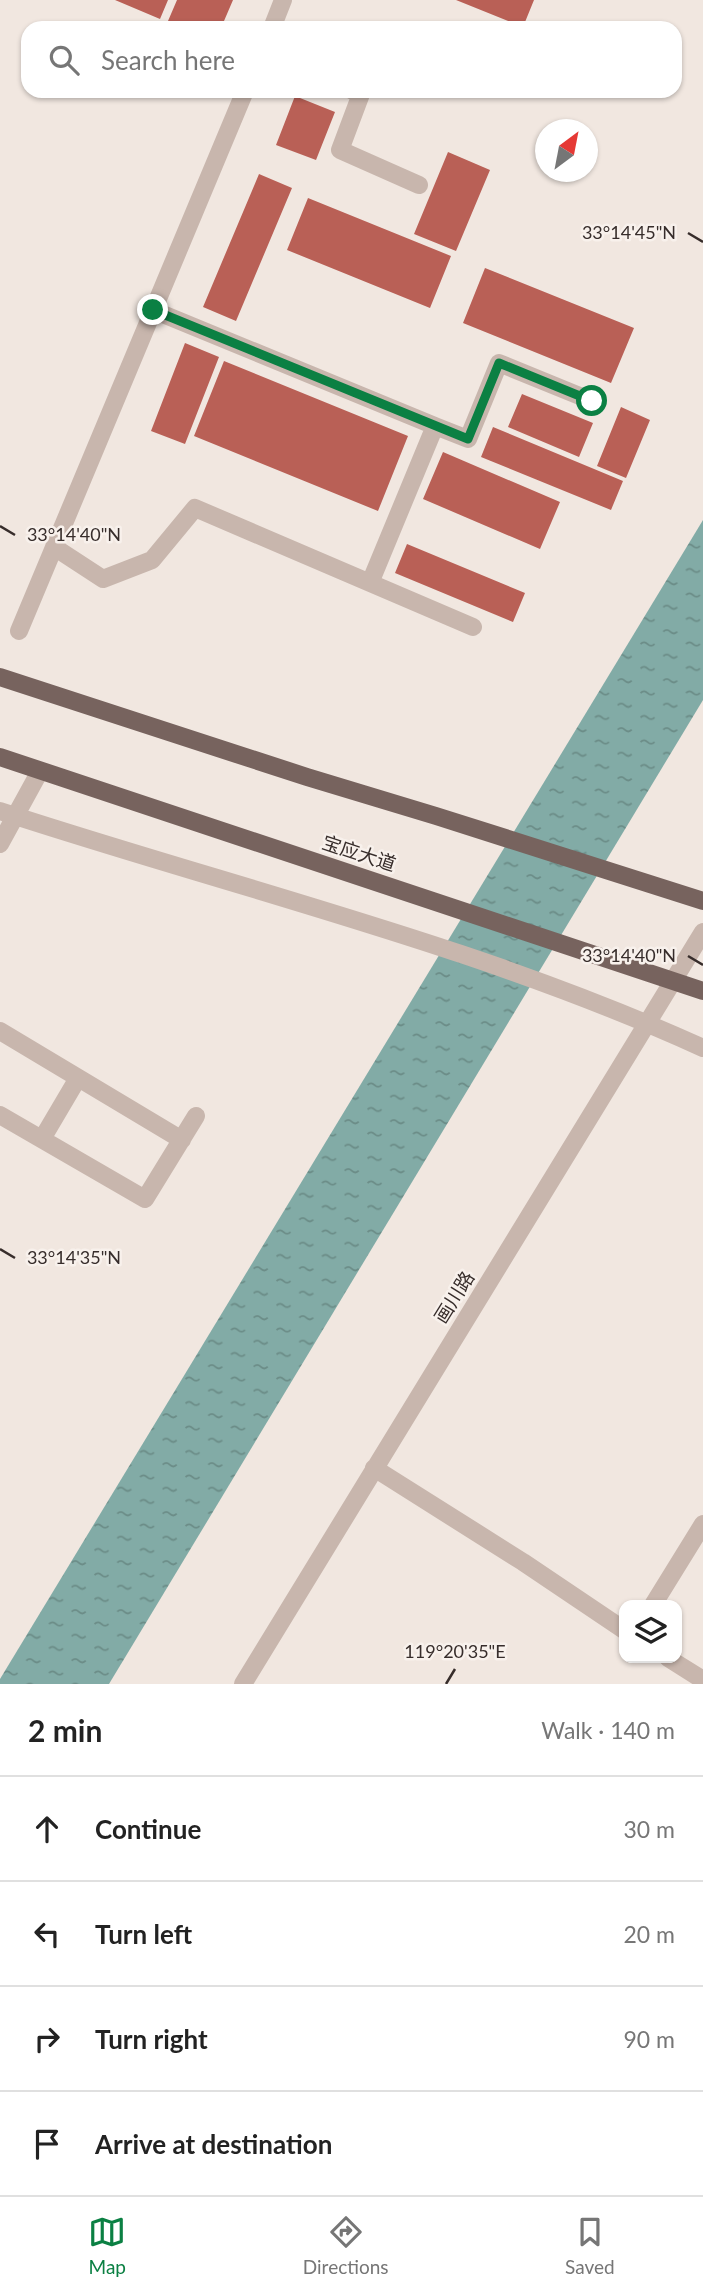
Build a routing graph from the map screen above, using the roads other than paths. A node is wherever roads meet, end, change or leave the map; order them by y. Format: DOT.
graph roads {
  1 [pos="283,0"];
  2 [pos="274,21"];
  3 [pos="242,98"];
  4 [pos="360,98"];
  5 [pos="419,185"];
  6 [pos="153,310"];
  7 [pos="592,401"];
  8 [pos="435,426"];
  9 [pos="54,547"];
  10 [pos="370,583"];
  11 [pos="473,627"];
  12 [pos="19,631"];
  13 [pos="0,677"];
  14 [pos="0,757"];
  15 [pos="40,771"];
  16 [pos="8,814"];
  17 [pos="0,844"];
  18 [pos="703,901"];
  19 [pos="703,932"];
  20 [pos="675,981"];
  21 [pos="703,990"];
  22 [pos="649,1023"];
  23 [pos="0,1031"];
  24 [pos="703,1048"];
  25 [pos="78,1078"];
  26 [pos="0,1115"];
  27 [pos="196,1116"];
  28 [pos="42,1139"];
  29 [pos="182,1140"];
  30 [pos="374,1468"];
  31 [pos="703,1524"];
  32 [pos="656,1600"];
  33 [pos="619,1627"];
  34 [pos="676,1663"];
  35 [pos="703,1680"];
  36 [pos="243,1684"];
  1 -- 2 [label="street"];
  3 -- 6 [label="street"];
  4 -- 5 [label="street"];
  6 -- 8 [label="street"];
  6 -- 9 [label="street"];
  7 -- 8 [label="street"];
  8 -- 10 [label="street"];
  9 -- 10 [label="street"];
  9 -- 12 [label="street"];
  10 -- 11 [label="street"];
  13 -- 18 [label="main road"];
  14 -- 15 [label="main road, 宝应大道"];
  15 -- 16 [label="street"];
  15 -- 20 [label="main road, 宝应大道"];
  16 -- 17 [label="street"];
  16 -- 22 [label="street"];
  19 -- 20 [label="street, 画川路"];
  20 -- 21 [label="main road, 宝应大道"];
  20 -- 22 [label="street, 画川路"];
  22 -- 24 [label="street"];
  22 -- 30 [label="street, 画川路"];
  23 -- 25 [label="street"];
  25 -- 28 [label="street"];
  25 -- 29 [label="street"];
  26 -- 28 [label="street"];
  27 -- 29 [label="street"];
  28 -- 29 [label="street"];
  30 -- 33 [label="street"];
  30 -- 36 [label="street, 画川路"];
  31 -- 32 [label="street"];
  34 -- 35 [label="street"];
}
